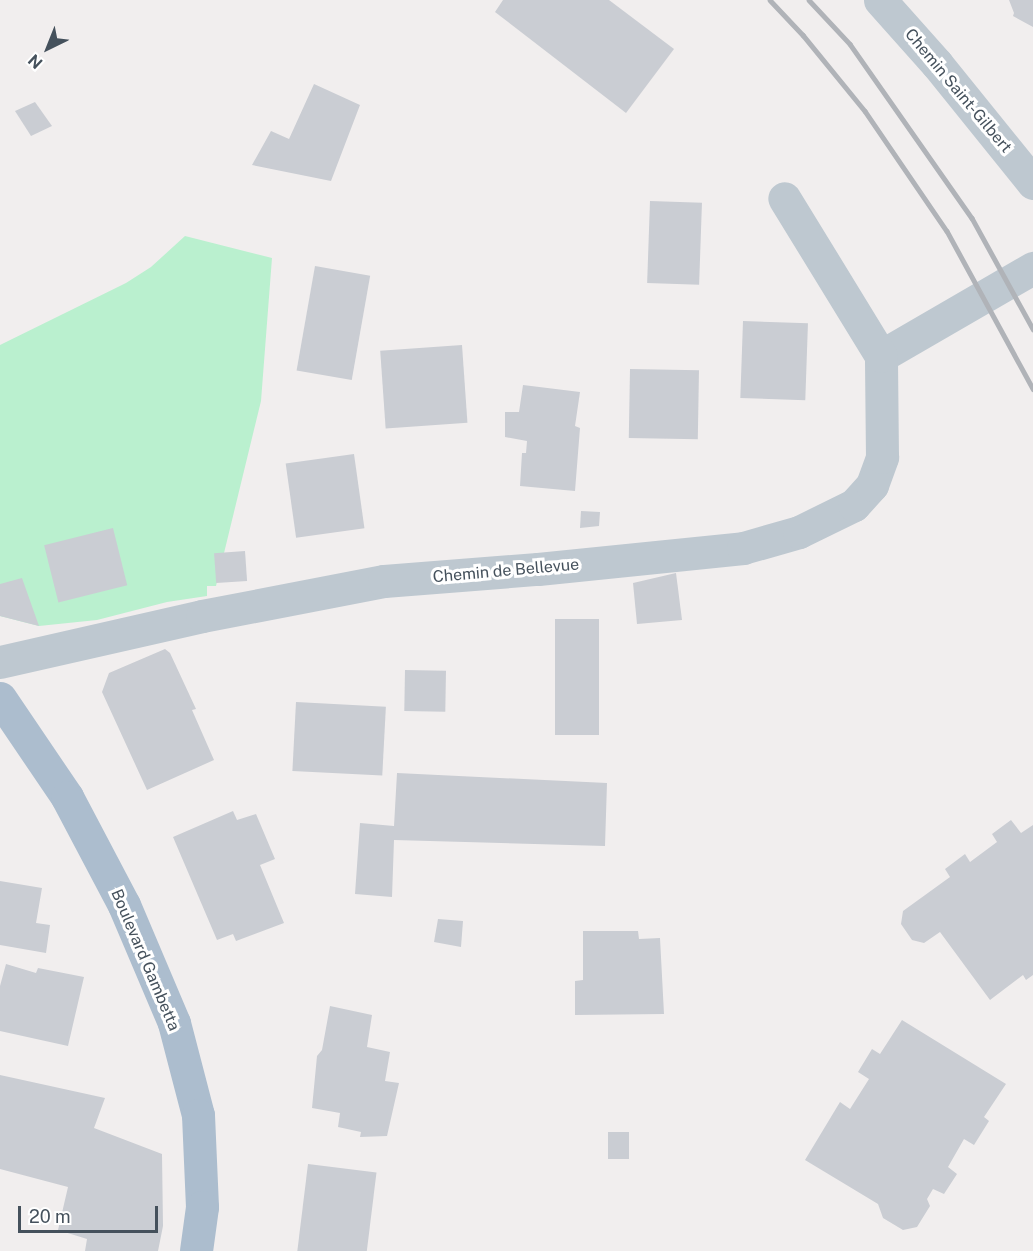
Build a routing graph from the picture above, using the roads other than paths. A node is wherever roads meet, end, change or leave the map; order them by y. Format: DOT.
graph roads {
  1 [pos="880,0"];
  2 [pos="1033,183"];
  3 [pos="784,198"];
  4 [pos="1033,268"];
  5 [pos="881,356"];
  6 [pos="0,662"];
  7 [pos="0,698"];
  8 [pos="196,1251"];
  1 -- 2 [label="street, Chemin Saint-Gilbert"];
  3 -- 5 [label="street"];
  4 -- 5 [label="street"];
  5 -- 6 [label="street, Chemin de Bellevue"];
  7 -- 8 [label="main road, Boulevard Gambetta"];
}
